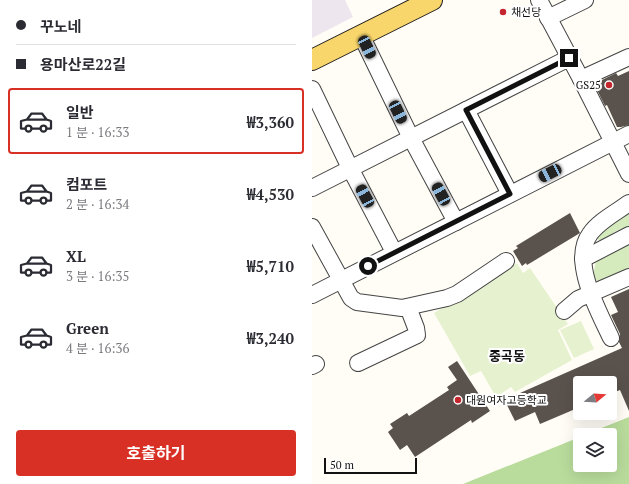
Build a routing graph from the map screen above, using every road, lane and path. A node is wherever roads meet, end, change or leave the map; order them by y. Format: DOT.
graph roads {
  1 [pos="432,0"];
  2 [pos="539,0"];
  3 [pos="585,0"];
  4 [pos="548,18"];
  5 [pos="361,35"];
  6 [pos="629,57"];
  7 [pos="569,58"];
  8 [pos="312,60"];
  9 [pos="581,79"];
  10 [pos="312,89"];
  11 [pos="466,110"];
  12 [pos="629,134"];
  13 [pos="411,138"];
  14 [pos="612,142"];
  15 [pos="350,168"];
  16 [pos="629,174"];
  17 [pos="312,188"];
  18 [pos="510,194"];
  19 [pos="629,203"];
  20 [pos="456,222"];
  21 [pos="312,227"];
  22 [pos="629,236"];
  23 [pos="394,252"];
  24 [pos="584,259"];
  25 [pos="506,261"];
  26 [pos="629,277"];
  27 [pos="341,280"];
  28 [pos="591,293"];
  29 [pos="312,295"];
  30 [pos="408,307"];
  31 [pos="564,312"];
  32 [pos="611,338"];
  33 [pos="358,363"];
  1 -- 5 [label="main road"];
  2 -- 4 [label="street"];
  3 -- 4 [label="street"];
  4 -- 7 [label="street"];
  5 -- 8 [label="main road"];
  5 -- 13 [label="street"];
  6 -- 9 [label="street"];
  7 -- 9 [label="street"];
  7 -- 11 [label="street"];
  9 -- 14 [label="street"];
  10 -- 15 [label="street"];
  11 -- 13 [label="street"];
  11 -- 18 [label="street"];
  12 -- 14 [label="street"];
  13 -- 15 [label="street"];
  13 -- 20 [label="street"];
  14 -- 16 [label="street"];
  14 -- 18 [label="street"];
  15 -- 17 [label="street"];
  15 -- 23 [label="street"];
  18 -- 20 [label="street"];
  19 -- 24 [label="street"];
  20 -- 23 [label="street"];
  21 -- 27 [label="street"];
  22 -- 24 [label="street"];
  23 -- 27 [label="street"];
  24 -- 28 [label="street"];
  25 -- 30 [label="street"];
  26 -- 28 [label="street"];
  27 -- 29 [label="street"];
  27 -- 30 [label="street"];
  28 -- 31 [label="street"];
  28 -- 32 [label="street"];
  30 -- 33 [label="street"];
}
